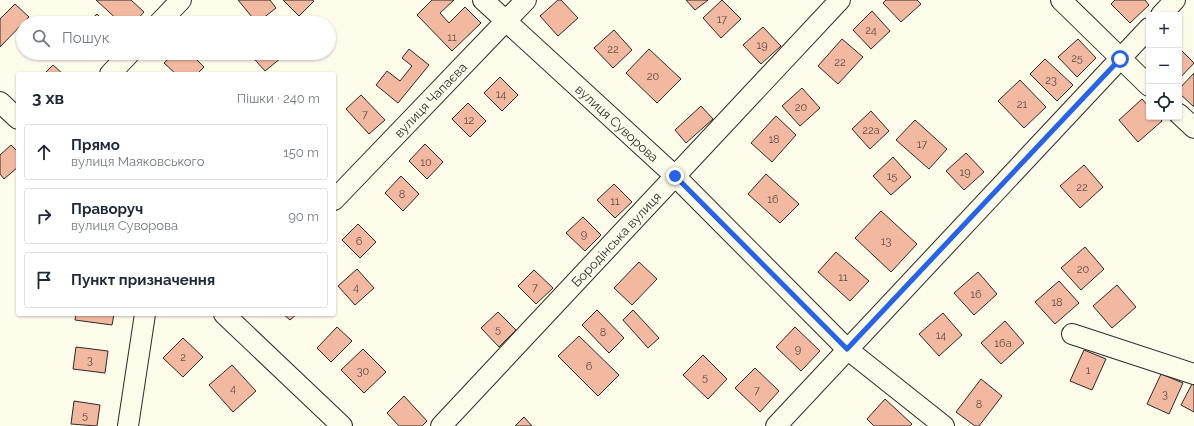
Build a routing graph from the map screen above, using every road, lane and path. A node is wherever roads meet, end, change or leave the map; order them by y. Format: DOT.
graph roads {
  1 [pos="181,0"];
  2 [pos="483,0"];
  3 [pos="526,0"];
  4 [pos="840,0"];
  5 [pos="1062,0"];
  6 [pos="1175,0"];
  7 [pos="1164,12"];
  8 [pos="166,16"];
  9 [pos="506,22"];
  10 [pos="1146,31"];
  11 [pos="1120,59"];
  12 [pos="123,60"];
  13 [pos="112,72"];
  14 [pos="1147,84"];
  15 [pos="0,102"];
  16 [pos="16,117"];
  17 [pos="1182,117"];
  18 [pos="1194,128"];
  19 [pos="675,176"];
  20 [pos="336,198"];
  21 [pos="145,316"];
  22 [pos="226,316"];
  23 [pos="1072,334"];
  24 [pos="847,349"];
  25 [pos="1194,374"];
  26 [pos="128,426"];
  27 [pos="342,426"];
  28 [pos="441,426"];
  29 [pos="776,426"];
  30 [pos="944,426"];
  1 -- 8 [label="street"];
  2 -- 9 [label="street, вулиця Суворова"];
  3 -- 9 [label="street, вулиця Чапаєва"];
  4 -- 19 [label="street, Бородінська вулиця"];
  5 -- 11 [label="street"];
  6 -- 7 [label="street"];
  9 -- 19 [label="street, вулиця Суворова"];
  9 -- 20 [label="street, вулиця Чапаєва"];
  10 -- 11 [label="street"];
  11 -- 14 [label="street"];
  11 -- 24 [label="street"];
  12 -- 13 [label="street"];
  15 -- 16 [label="street"];
  17 -- 18 [label="street"];
  19 -- 24 [label="street, вулиця Суворова"];
  19 -- 28 [label="street, Бородінська вулиця"];
  21 -- 26 [label="street"];
  22 -- 27 [label="street"];
  23 -- 25 [label="street"];
  24 -- 29 [label="street"];
  24 -- 30 [label="street, вулиця Суворова"];
}
